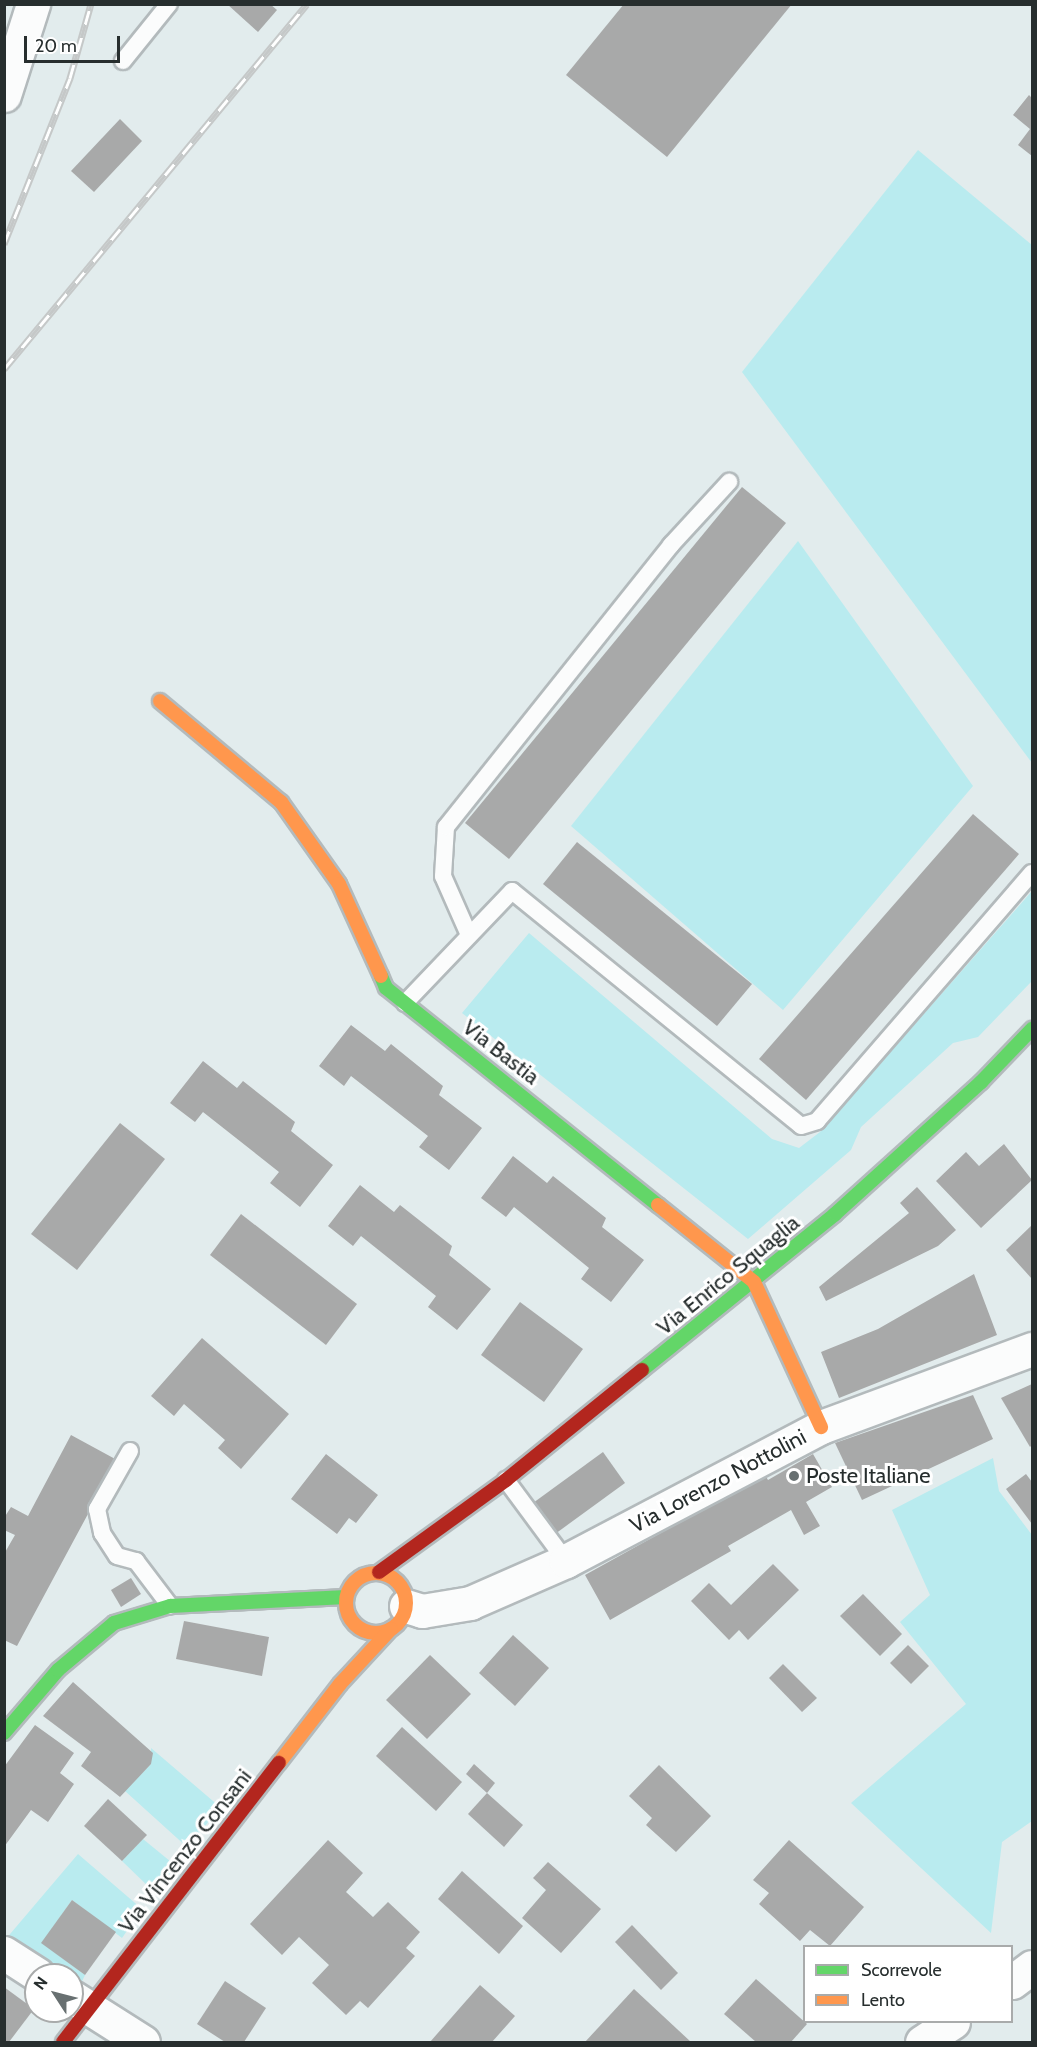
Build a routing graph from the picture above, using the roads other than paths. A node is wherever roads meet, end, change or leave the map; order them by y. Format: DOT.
graph roads {
  1 [pos="33,4"];
  2 [pos="169,4"];
  3 [pos="123,61"];
  4 [pos="4,95"];
  5 [pos="729,482"];
  6 [pos="160,701"];
  7 [pos="1032,873"];
  8 [pos="469,935"];
  9 [pos="405,1003"];
  10 [pos="1032,1029"];
  11 [pos="753,1282"];
  12 [pos="1032,1349"];
  13 [pos="821,1427"];
  14 [pos="130,1451"];
  15 [pos="506,1480"];
  16 [pos="435,1535"];
  17 [pos="566,1561"];
  18 [pos="379,1572"];
  19 [pos="346,1597"];
  20 [pos="170,1606"];
  21 [pos="400,1608"];
  22 [pos="352,1620"];
  23 [pos="340,1684"];
  24 [pos="4,1733"];
  25 [pos="4,1953"];
  26 [pos="24,1966"];
  27 [pos="1032,1967"];
  28 [pos="1013,1981"];
  29 [pos="84,1999"];
  30 [pos="84,2005"];
  31 [pos="72,2023"];
  32 [pos="952,2023"];
  33 [pos="63,2043"];
  34 [pos="144,2043"];
  35 [pos="922,2043"];
  1 -- 4 [label="street"];
  2 -- 3 [label="lane"];
  5 -- 8 [label="lane"];
  6 -- 9 [label="street, Via Bastia"];
  7 -- 8 [label="lane"];
  8 -- 9 [label="lane"];
  9 -- 11 [label="street, Via Bastia"];
  10 -- 11 [label="street, Via Enrico Squaglia"];
  11 -- 13 [label="street, Via Bastia"];
  11 -- 15 [label="street, Via Enrico Squaglia"];
  12 -- 13 [label="street, Via Lorenzo Nottolini"];
  13 -- 17 [label="street, Via Lorenzo Nottolini"];
  14 -- 20 [label="lane"];
  15 -- 16 [label="street, Via Enrico Squaglia"];
  15 -- 17 [label="lane"];
  16 -- 18 [label="street, Via Enrico Squaglia"];
  16 -- 21 [label="street, Via Enrico Squaglia"];
  17 -- 21 [label="street, Via Lorenzo Nottolini"];
  18 -- 19 [label="street"];
  18 -- 21 [label="street"];
  19 -- 20 [label="street"];
  19 -- 22 [label="street"];
  20 -- 24 [label="street"];
  21 -- 22 [label="street"];
  21 -- 23 [label="street, Via Vincenzo Consani"];
  22 -- 23 [label="street, Via Vincenzo Consani"];
  23 -- 29 [label="street, Via Vincenzo Consani"];
  25 -- 26 [label="street"];
  27 -- 28 [label="street"];
  30 -- 34 [label="street"];
  31 -- 33 [label="street, Via Vincenzo Consani"];
  32 -- 35 [label="street"];
}
